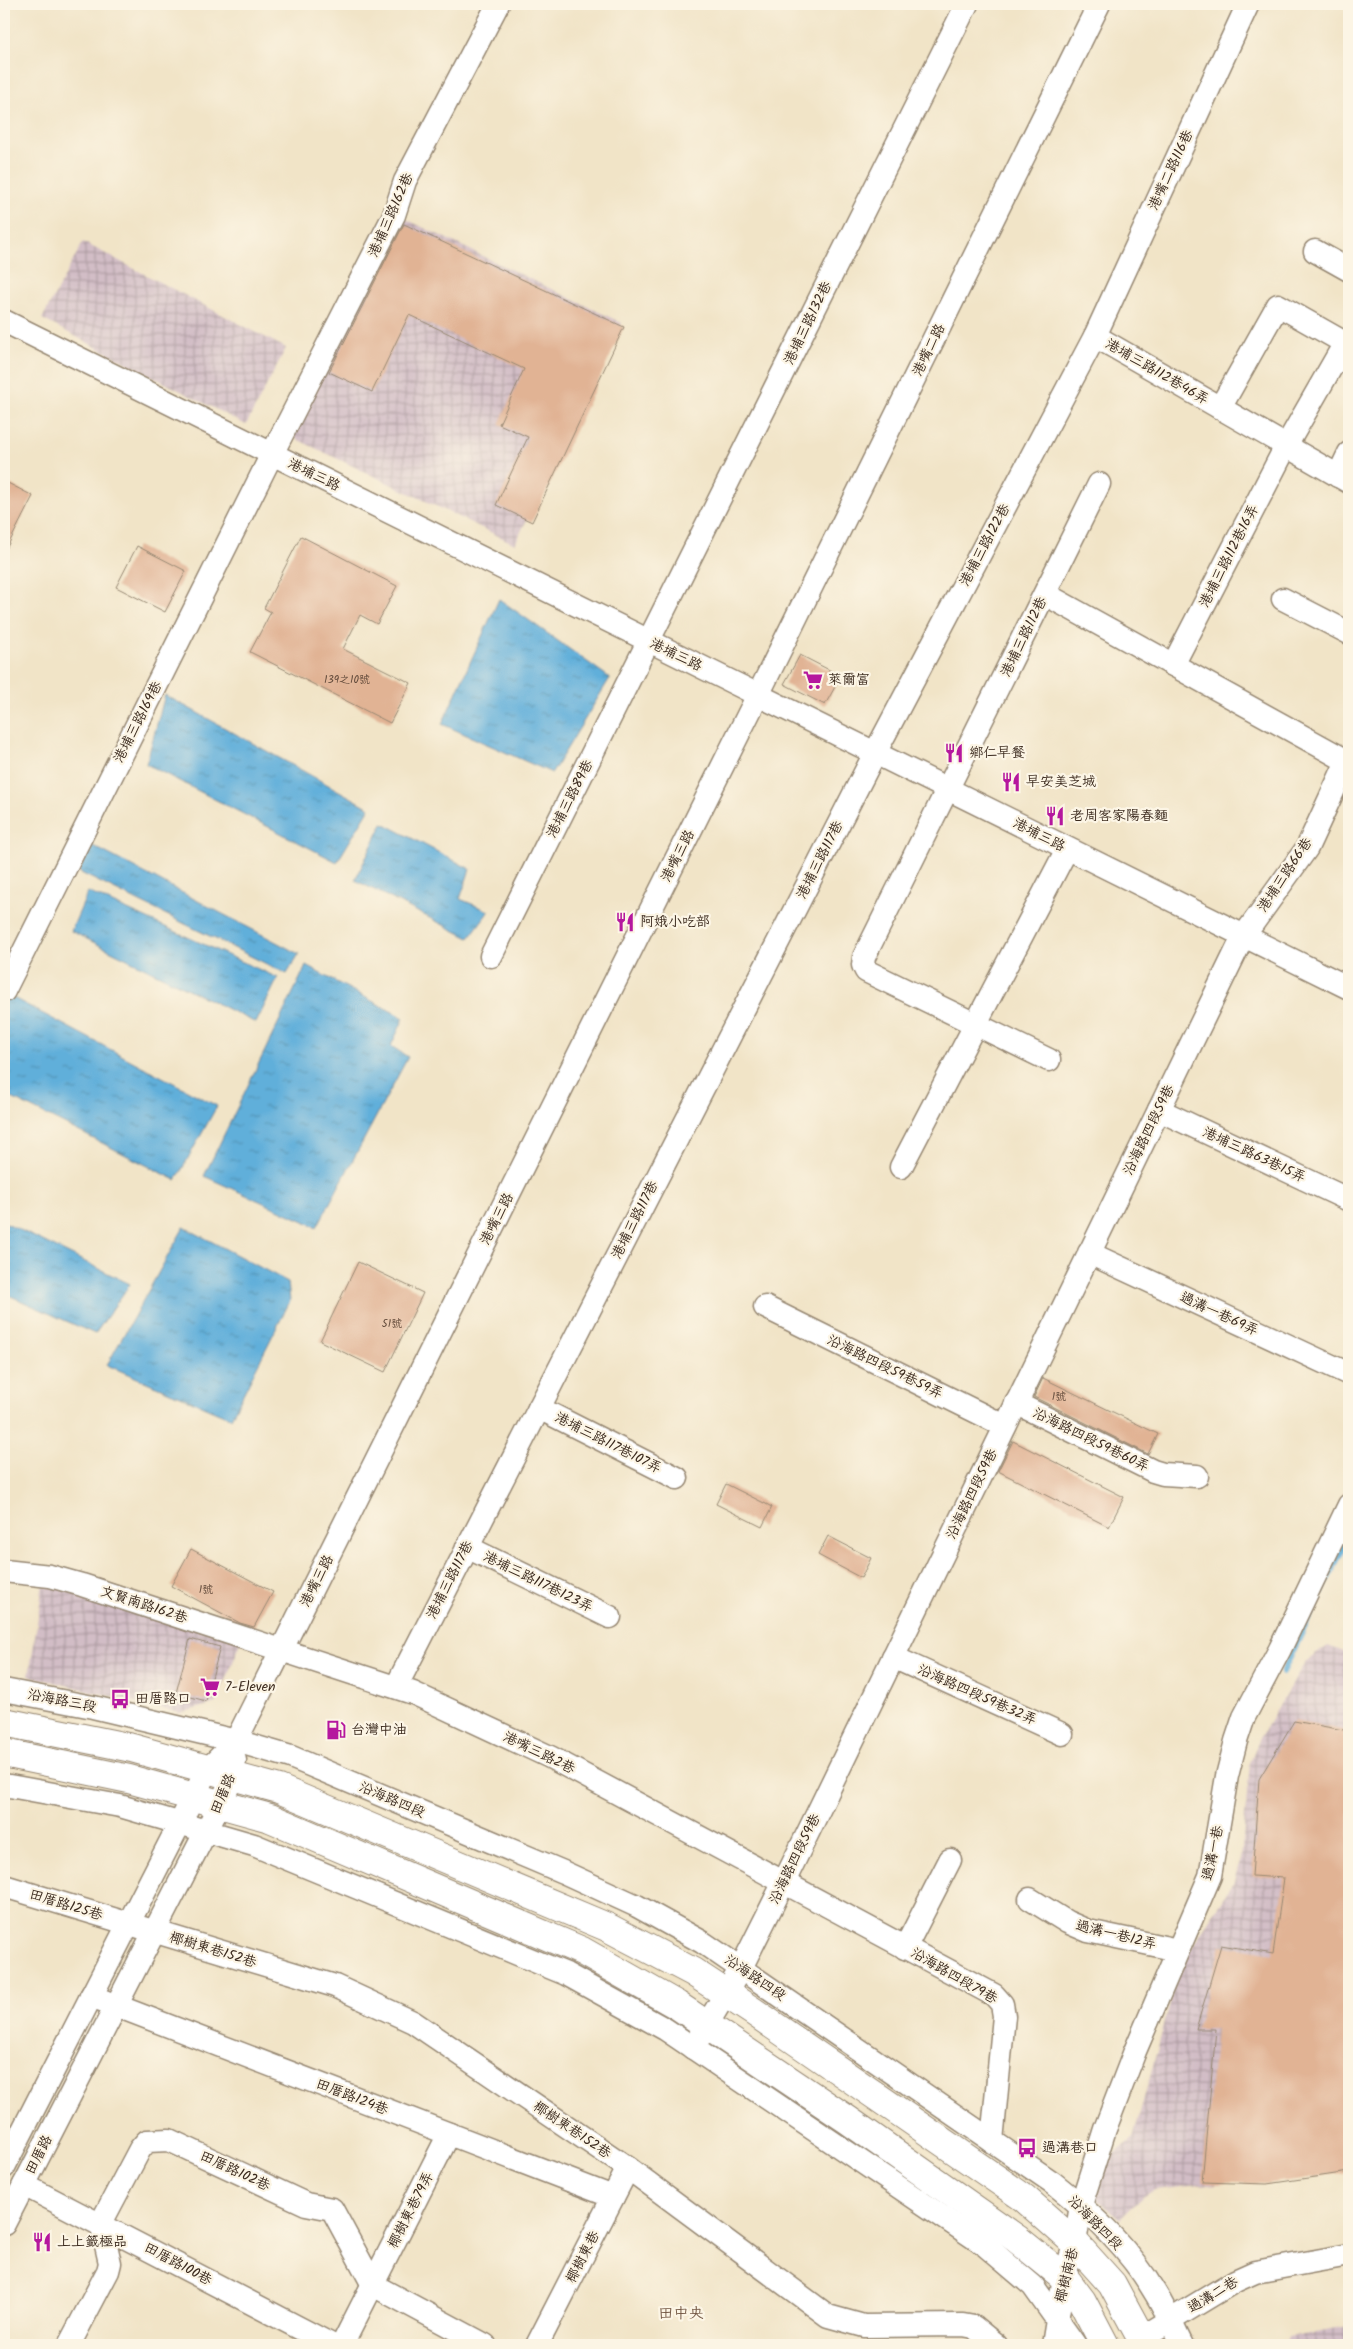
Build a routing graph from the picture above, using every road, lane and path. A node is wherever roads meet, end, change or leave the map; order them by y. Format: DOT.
graph roads {
  1 [pos="498,4"];
  2 [pos="967,4"];
  3 [pos="1099,4"];
  4 [pos="1248,4"];
  5 [pos="1316,251"];
  6 [pos="1349,270"];
  7 [pos="4,321"];
  8 [pos="1095,336"];
  9 [pos="1220,408"];
  10 [pos="1286,446"];
  11 [pos="1349,453"];
  12 [pos="272,454"];
  13 [pos="1344,479"];
  14 [pos="1099,484"];
  15 [pos="1044,594"];
  16 [pos="1283,599"];
  17 [pos="1349,633"];
  18 [pos="650,641"];
  19 [pos="1173,665"];
  20 [pos="758,696"];
  21 [pos="875,753"];
  22 [pos="1348,759"];
  23 [pos="948,789"];
  24 [pos="1067,848"];
  25 [pos="1243,937"];
  26 [pos="491,956"];
  27 [pos="1349,988"];
  28 [pos="4,991"];
  29 [pos="975,1024"];
  30 [pos="1050,1060"];
  31 [pos="1159,1110"];
  32 [pos="901,1167"];
  33 [pos="1349,1200"];
  34 [pos="1089,1253"];
  35 [pos="765,1307"];
  36 [pos="1349,1374"];
  37 [pos="1016,1403"];
  38 [pos="539,1408"];
  39 [pos="1005,1426"];
  40 [pos="1197,1476"];
  41 [pos="676,1478"];
  42 [pos="1349,1505"];
  43 [pos="467,1547"];
  44 [pos="4,1571"];
  45 [pos="610,1617"];
  46 [pos="283,1649"];
  47 [pos="893,1657"];
  48 [pos="396,1687"];
  49 [pos="4,1690"];
  50 [pos="4,1722"];
  51 [pos="1062,1734"];
  52 [pos="236,1742"];
  53 [pos="4,1753"];
  54 [pos="207,1770"];
  55 [pos="233,1777"];
  56 [pos="4,1785"];
  57 [pos="193,1796"];
  58 [pos="220,1804"];
  59 [pos="179,1824"];
  60 [pos="207,1831"];
  61 [pos="950,1860"];
  62 [pos="784,1882"];
  63 [pos="4,1886"];
  64 [pos="1030,1899"];
  65 [pos="128,1924"];
  66 [pos="154,1932"];
  67 [pos="905,1948"];
  68 [pos="1178,1950"];
  69 [pos="741,1968"];
  70 [pos="726,1994"];
  71 [pos="91,1996"];
  72 [pos="115,2007"];
  73 [pos="700,2037"];
  74 [pos="449,2134"];
  75 [pos="992,2140"];
  76 [pos="4,2167"];
  77 [pos="628,2168"];
  78 [pos="24,2185"];
  79 [pos="613,2197"];
  80 [pos="1081,2205"];
  81 [pos="101,2223"];
  82 [pos="4,2224"];
  83 [pos="1075,2243"];
  84 [pos="1349,2255"];
  85 [pos="1064,2277"];
  86 [pos="373,2285"];
  87 [pos="1057,2319"];
  88 [pos="1170,2322"];
  89 [pos="1143,2342"];
  90 [pos="69,2345"];
  91 [pos="332,2345"];
  92 [pos="342,2345"];
  93 [pos="485,2345"];
  94 [pos="537,2345"];
  95 [pos="996,2345"];
  96 [pos="1053,2345"];
  97 [pos="1075,2345"];
  98 [pos="1105,2345"];
  99 [pos="1182,2345"];
  1 -- 12 [label="street, 港埔三路162巷"];
  2 -- 18 [label="street, 港埔三路132巷"];
  3 -- 20 [label="street, 港嘴二路"];
  4 -- 8 [label="street, 港嘴二路116巷"];
  5 -- 6 [label="street"];
  7 -- 12 [label="street, 港埔三路"];
  8 -- 9 [label="street, 港埔三路112巷46弄"];
  8 -- 21 [label="street, 港埔三路122巷"];
  9 -- 10 [label="street, 港埔三路112巷46弄"];
  9 -- 10 [label="street, 港埔三路112巷46弄"];
  10 -- 13 [label="street"];
  10 -- 19 [label="street, 港埔三路112巷16弄"];
  11 -- 13 [label="street"];
  12 -- 18 [label="street, 港埔三路"];
  12 -- 28 [label="street, 港埔三路169巷"];
  14 -- 15 [label="street, 港埔三路112巷"];
  15 -- 19 [label="street"];
  15 -- 23 [label="street, 港埔三路112巷"];
  16 -- 17 [label="street"];
  18 -- 20 [label="street, 港埔三路"];
  18 -- 26 [label="street, 港埔三路89巷"];
  19 -- 22 [label="street"];
  20 -- 21 [label="street, 港埔三路"];
  20 -- 46 [label="street, 港嘴三路"];
  21 -- 23 [label="street, 港埔三路"];
  21 -- 38 [label="street, 港埔三路117巷"];
  22 -- 25 [label="street, 港埔三路66巷"];
  23 -- 24 [label="street, 港埔三路"];
  23 -- 29 [label="street, 港埔三路112巷"];
  24 -- 25 [label="street, 港埔三路"];
  24 -- 29 [label="street"];
  25 -- 27 [label="street, 港埔三路"];
  25 -- 31 [label="street, 沿海路四段59巷"];
  29 -- 30 [label="street"];
  29 -- 32 [label="street"];
  31 -- 33 [label="street, 港埔三路63巷15弄"];
  31 -- 34 [label="street, 沿海路四段59巷"];
  34 -- 36 [label="street, 過溝一巷69弄"];
  34 -- 37 [label="street, 沿海路四段59巷"];
  35 -- 39 [label="street, 沿海路四段59巷59弄"];
  37 -- 39 [label="street, 沿海路四段59巷"];
  37 -- 40 [label="street, 沿海路四段59巷60弄"];
  38 -- 41 [label="street, 港埔三路117巷107弄"];
  38 -- 43 [label="street, 港埔三路117巷"];
  39 -- 47 [label="street, 沿海路四段59巷"];
  42 -- 68 [label="street, 過溝一巷"];
  43 -- 45 [label="street, 港埔三路117巷123弄"];
  43 -- 48 [label="street, 港埔三路117巷"];
  44 -- 46 [label="street, 文賢南路162巷"];
  46 -- 48 [label="street, 港嘴三路2巷"];
  46 -- 52 [label="street, 港嘴三路"];
  47 -- 51 [label="street, 沿海路四段59巷32弄"];
  47 -- 62 [label="street, 沿海路四段59巷"];
  48 -- 62 [label="street, 港嘴三路2巷"];
  49 -- 52 [label="street, 沿海路三段"];
  50 -- 54 [label="main road"];
  52 -- 54 [label="street, 田厝路"];
  52 -- 55 [label="street, 田厝路"];
  52 -- 69 [label="street, 沿海路四段"];
  53 -- 57 [label="main road"];
  54 -- 55 [label="main road, 沿海路四段"];
  54 -- 57 [label="street, 田厝路"];
  55 -- 58 [label="street, 田厝路"];
  55 -- 70 [label="main road, 沿海路四段"];
  56 -- 59 [label="street"];
  57 -- 58 [label="main road"];
  57 -- 59 [label="street, 田厝路"];
  58 -- 60 [label="street, 田厝路"];
  58 -- 73 [label="main road"];
  59 -- 60 [label="street"];
  59 -- 65 [label="street, 田厝路"];
  60 -- 66 [label="street, 田厝路"];
  60 -- 73 [label="street"];
  61 -- 67 [label="street"];
  62 -- 67 [label="street, 沿海路四段79巷"];
  62 -- 69 [label="street, 沿海路四段59巷"];
  63 -- 65 [label="street, 田厝路125巷"];
  64 -- 68 [label="street, 過溝一巷12弄"];
  65 -- 66 [label="street, 椰樹東巷152巷"];
  65 -- 71 [label="street, 田厝路"];
  66 -- 72 [label="street, 田厝路"];
  66 -- 77 [label="street, 椰樹東巷152巷"];
  67 -- 75 [label="street, 沿海路四段79巷"];
  68 -- 80 [label="street, 過溝一巷"];
  69 -- 70 [label="street, 沿海路四段59巷"];
  69 -- 75 [label="street, 沿海路四段"];
  70 -- 73 [label="street, 沿海路四段59巷"];
  70 -- 83 [label="main road, 沿海路四段"];
  71 -- 72 [label="street, 田厝路124巷"];
  71 -- 76 [label="street, 田厝路"];
  72 -- 74 [label="street, 田厝路124巷"];
  72 -- 78 [label="street, 田厝路"];
  73 -- 85 [label="main road"];
  73 -- 87 [label="street"];
  74 -- 79 [label="street, 田厝路124巷"];
  74 -- 86 [label="street, 椰樹東巷79弄"];
  75 -- 80 [label="street, 沿海路四段"];
  77 -- 79 [label="street, 椰樹東巷"];
  77 -- 95 [label="street, 椰樹東巷152巷"];
  78 -- 81 [label="street, 田厝路100巷"];
  78 -- 82 [label="street, 田厝路"];
  79 -- 94 [label="street, 椰樹東巷"];
  80 -- 83 [label="street, 椰樹南巷"];
  80 -- 88 [label="street, 沿海路四段"];
  81 -- 86 [label="street, 田厝路102巷"];
  81 -- 90 [label="street"];
  81 -- 91 [label="street, 田厝路100巷"];
  83 -- 85 [label="street, 椰樹南巷"];
  83 -- 89 [label="main road, 沿海路四段"];
  84 -- 88 [label="street, 過溝二巷"];
  85 -- 87 [label="street, 椰樹南巷"];
  85 -- 98 [label="main road"];
  86 -- 92 [label="street, 椰樹東巷79弄"];
  86 -- 93 [label="street"];
  87 -- 96 [label="street, 椰樹南巷"];
  87 -- 97 [label="street"];
  88 -- 89 [label="street, 過溝二巷"];
  88 -- 99 [label="street, 沿海路四段"];
}
